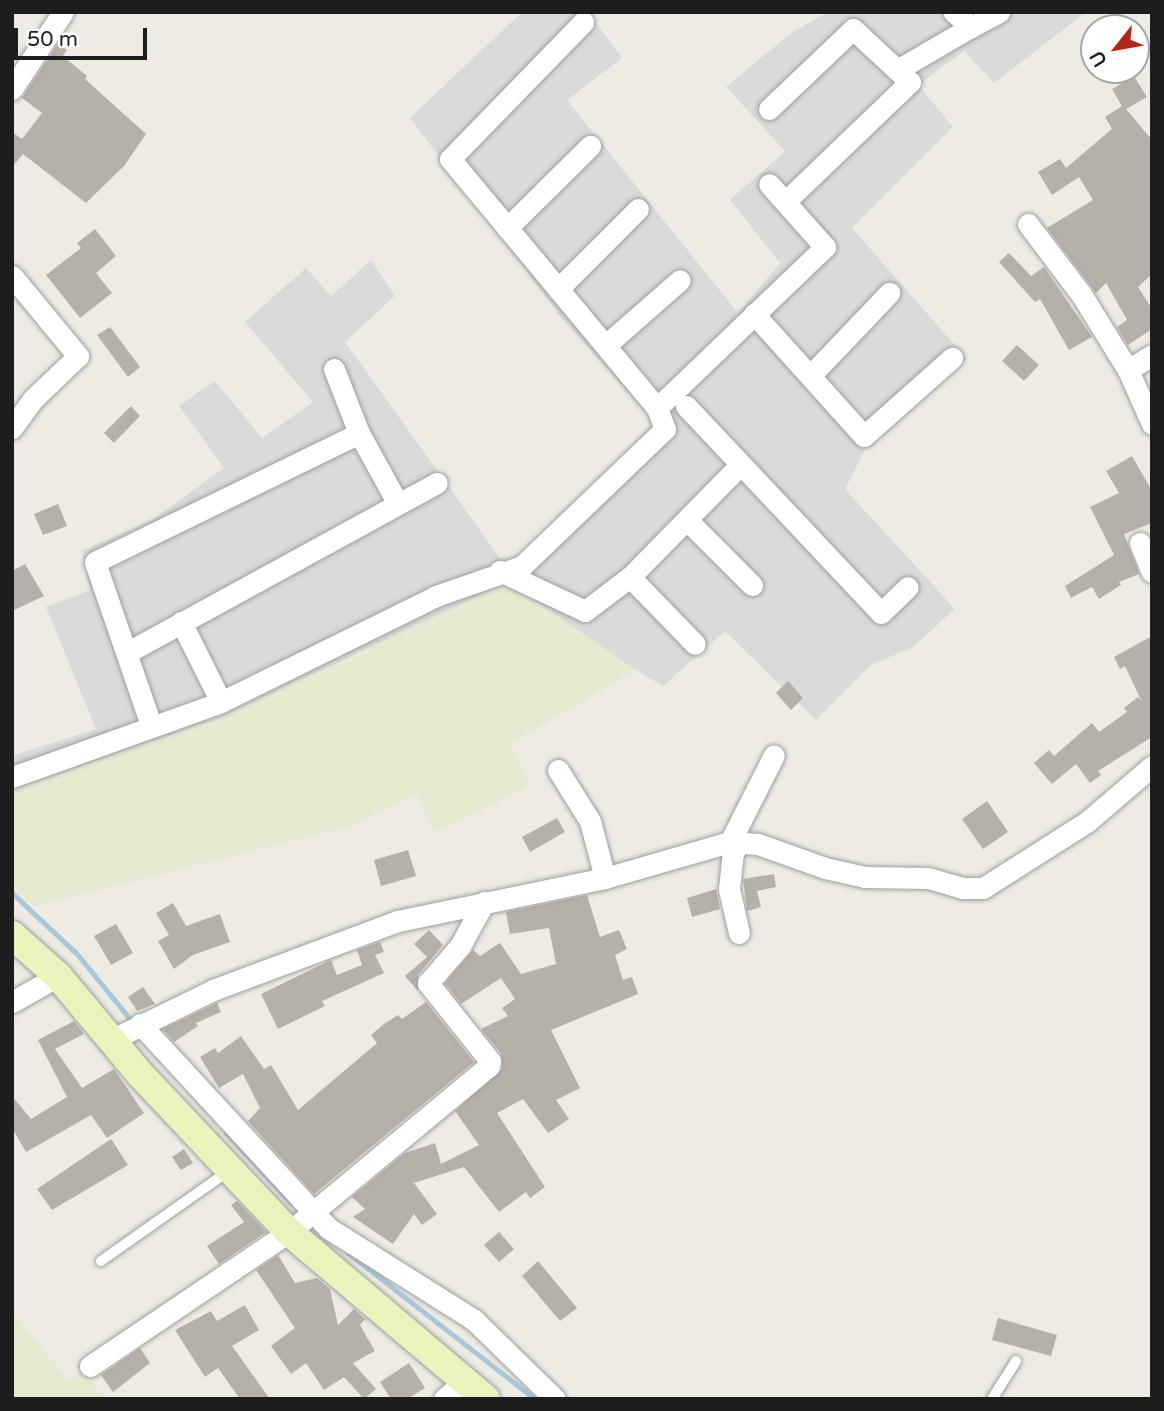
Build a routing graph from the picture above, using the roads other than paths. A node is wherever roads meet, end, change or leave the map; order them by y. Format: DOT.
graph roads {
  1 [pos="64,12"];
  2 [pos="954,12"];
  3 [pos="999,12"];
  4 [pos="583,22"];
  5 [pos="971,27"];
  6 [pos="897,70"];
  7 [pos="14,81"];
  8 [pos="769,109"];
  9 [pos="590,146"];
  10 [pos="769,184"];
  11 [pos="785,202"];
  12 [pos="638,209"];
  13 [pos="1028,224"];
  14 [pos="507,228"];
  15 [pos="12,276"];
  16 [pos="680,280"];
  17 [pos="558,289"];
  18 [pos="889,293"];
  19 [pos="754,314"];
  20 [pos="606,345"];
  21 [pos="1152,355"];
  22 [pos="952,358"];
  23 [pos="334,369"];
  24 [pos="1128,370"];
  25 [pos="810,376"];
  26 [pos="686,406"];
  27 [pos="657,408"];
  28 [pos="1152,424"];
  29 [pos="12,428"];
  30 [pos="359,433"];
  31 [pos="740,465"];
  32 [pos="438,483"];
  33 [pos="398,504"];
  34 [pos="687,520"];
  35 [pos="1140,543"];
  36 [pos="500,571"];
  37 [pos="1152,572"];
  38 [pos="630,577"];
  39 [pos="752,585"];
  40 [pos="908,587"];
  41 [pos="181,622"];
  42 [pos="695,644"];
  43 [pos="128,652"];
  44 [pos="221,702"];
  45 [pos="151,725"];
  46 [pos="774,755"];
  47 [pos="1152,766"];
  48 [pos="558,770"];
  49 [pos="12,777"];
  50 [pos="735,842"];
  51 [pos="605,878"];
  52 [pos="484,902"];
  53 [pos="739,933"];
  54 [pos="12,935"];
  55 [pos="58,975"];
  56 [pos="12,1003"];
  57 [pos="127,1031"];
  58 [pos="230,1170"];
  59 [pos="301,1220"];
  60 [pos="101,1261"];
  61 [pos="1016,1361"];
  62 [pos="90,1366"];
  63 [pos="469,1394"];
  64 [pos="555,1399"];
  65 [pos="992,1399"];
  1 -- 7 [label="street"];
  2 -- 5 [label="street"];
  3 -- 5 [label="street"];
  4 -- 14 [label="street"];
  5 -- 6 [label="street"];
  6 -- 8 [label="street"];
  6 -- 11 [label="street"];
  9 -- 14 [label="street"];
  10 -- 11 [label="street"];
  11 -- 19 [label="street"];
  12 -- 17 [label="street"];
  13 -- 24 [label="street"];
  14 -- 17 [label="street"];
  15 -- 29 [label="street"];
  16 -- 20 [label="street"];
  17 -- 20 [label="street"];
  18 -- 25 [label="street"];
  19 -- 25 [label="street"];
  19 -- 27 [label="street"];
  20 -- 27 [label="street"];
  21 -- 24 [label="street"];
  22 -- 25 [label="street"];
  23 -- 30 [label="street"];
  24 -- 28 [label="street"];
  26 -- 31 [label="street"];
  27 -- 36 [label="street"];
  30 -- 33 [label="street"];
  30 -- 43 [label="street"];
  31 -- 34 [label="street"];
  31 -- 40 [label="street"];
  32 -- 33 [label="street"];
  33 -- 41 [label="street"];
  34 -- 38 [label="street"];
  34 -- 39 [label="street"];
  35 -- 37 [label="street"];
  36 -- 38 [label="street"];
  36 -- 44 [label="street"];
  38 -- 42 [label="street"];
  41 -- 43 [label="street"];
  41 -- 44 [label="street"];
  43 -- 45 [label="street"];
  44 -- 45 [label="street"];
  45 -- 49 [label="street"];
  46 -- 50 [label="street"];
  47 -- 50 [label="street"];
  48 -- 51 [label="street"];
  50 -- 51 [label="street"];
  50 -- 53 [label="street"];
  51 -- 52 [label="street"];
  52 -- 57 [label="street"];
  52 -- 59 [label="street"];
  54 -- 55 [label="street"];
  55 -- 56 [label="street"];
  55 -- 57 [label="street"];
  57 -- 58 [label="street"];
  57 -- 59 [label="street"];
  58 -- 59 [label="street"];
  58 -- 60 [label="lane"];
  59 -- 62 [label="street"];
  59 -- 63 [label="street"];
  59 -- 64 [label="street"];
  61 -- 65 [label="lane"];
}
